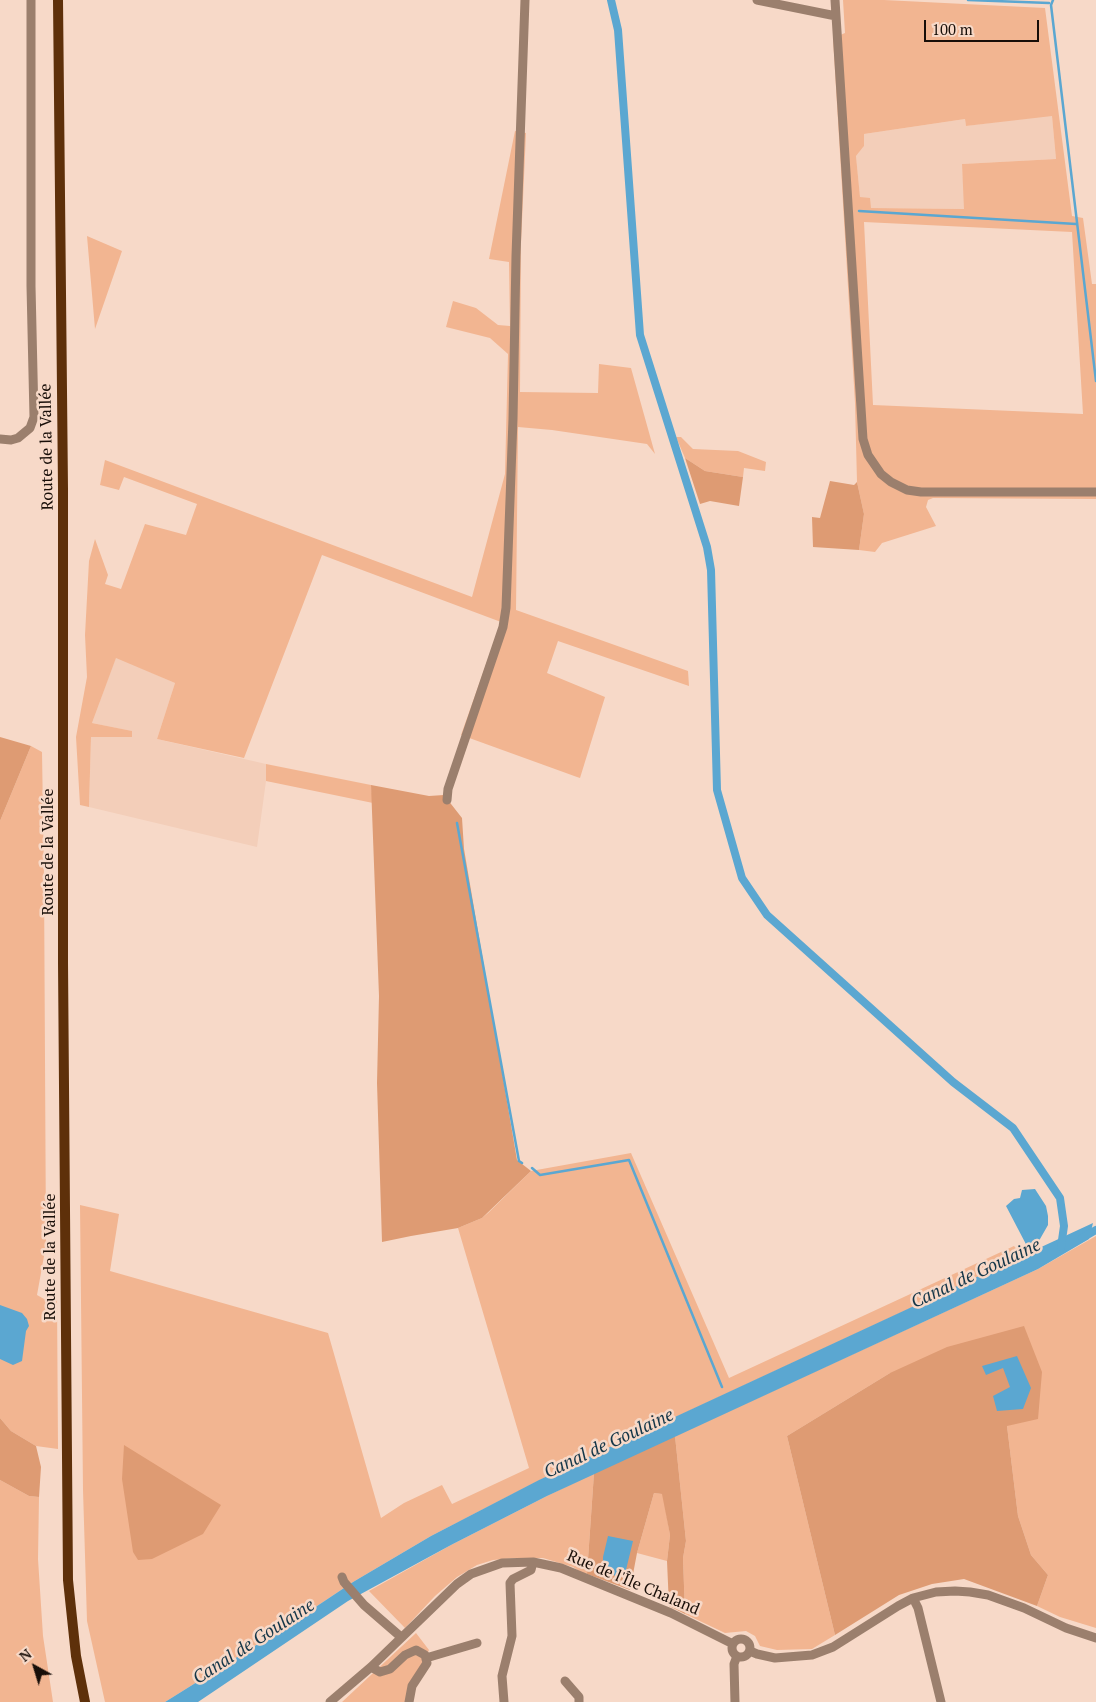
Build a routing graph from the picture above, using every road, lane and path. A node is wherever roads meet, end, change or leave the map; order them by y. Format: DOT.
graph roads {
  1 [pos="32,0"];
  2 [pos="58,0"];
  3 [pos="525,0"];
  4 [pos="757,0"];
  5 [pos="834,0"];
  6 [pos="836,16"];
  7 [pos="0,439"];
  8 [pos="1096,492"];
  9 [pos="447,800"];
  10 [pos="533,1562"];
  11 [pos="343,1580"];
  12 [pos="913,1598"];
  13 [pos="401,1638"];
  14 [pos="1096,1638"];
  15 [pos="477,1643"];
  16 [pos="733,1644"];
  17 [pos="750,1651"];
  18 [pos="737,1656"];
  19 [pos="426,1658"];
  20 [pos="371,1667"];
  21 [pos="565,1681"];
  22 [pos="85,1702"];
  23 [pos="330,1702"];
  24 [pos="409,1702"];
  25 [pos="504,1702"];
  26 [pos="579,1702"];
  27 [pos="735,1702"];
  28 [pos="941,1702"];
  1 -- 7 [label="street"];
  2 -- 22 [label="main road, Route de la Vallée"];
  3 -- 9 [label="street"];
  4 -- 6 [label="street"];
  5 -- 6 [label="street"];
  6 -- 8 [label="street"];
  10 -- 13 [label="street, Rue de l'Île Chaland"];
  10 -- 16 [label="street, Rue de l'Île Chaland"];
  10 -- 25 [label="street"];
  11 -- 13 [label="street"];
  12 -- 14 [label="street"];
  12 -- 17 [label="street"];
  12 -- 28 [label="street"];
  13 -- 20 [label="street, Rue de l'Île Chaland"];
  15 -- 19 [label="street"];
  16 -- 17 [label="street"];
  16 -- 18 [label="street"];
  17 -- 18 [label="street"];
  18 -- 27 [label="street"];
  19 -- 20 [label="street"];
  19 -- 24 [label="street"];
  20 -- 23 [label="street, Rue de l'Île Chaland"];
  21 -- 26 [label="street"];
}
